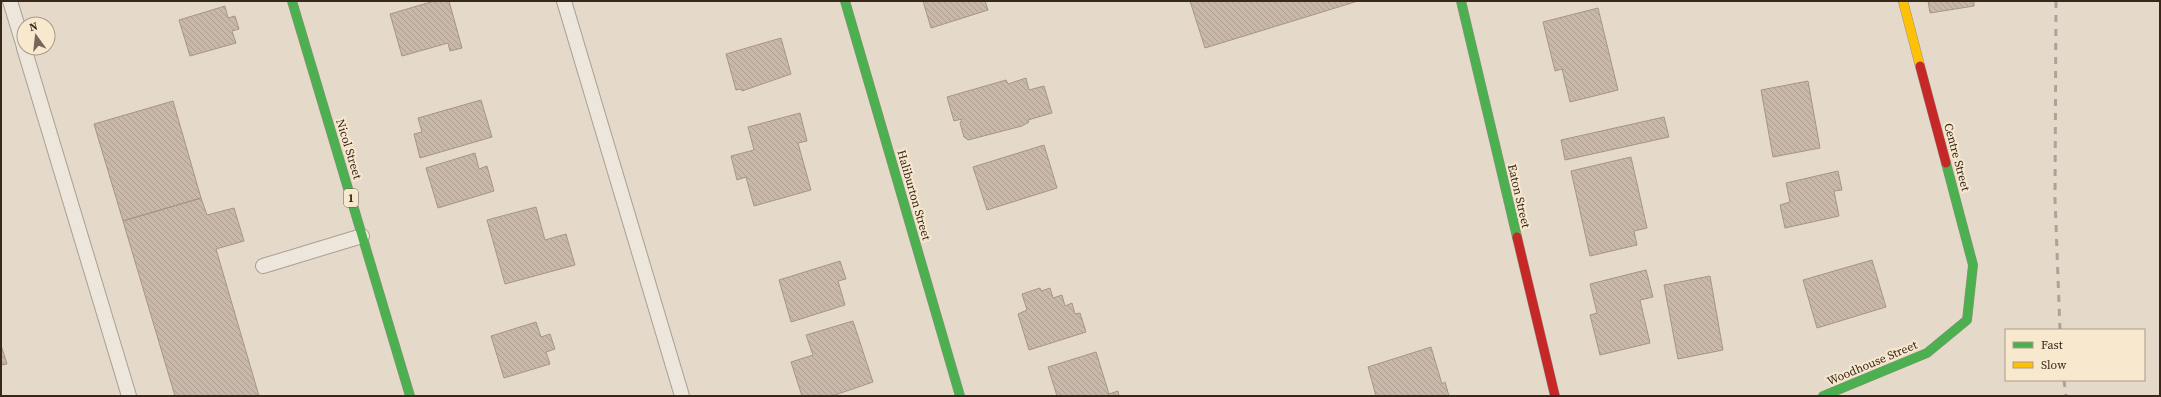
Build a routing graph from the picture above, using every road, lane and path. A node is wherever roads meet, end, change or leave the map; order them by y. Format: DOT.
graph roads {
  1 [pos="10,1"];
  2 [pos="292,1"];
  3 [pos="564,1"];
  4 [pos="845,1"];
  5 [pos="1461,1"];
  6 [pos="1903,1"];
  7 [pos="16,21"];
  8 [pos="27,56"];
  9 [pos="362,236"];
  10 [pos="263,266"];
  11 [pos="1967,320"];
  12 [pos="130,396"];
  13 [pos="410,396"];
  14 [pos="682,396"];
  15 [pos="960,396"];
  16 [pos="1554,396"];
  17 [pos="1823,396"];
  1 -- 7 [label="lane"];
  2 -- 9 [label="main road, Nicol Street / 1"];
  3 -- 14 [label="lane"];
  4 -- 15 [label="main road, Haliburton Street"];
  5 -- 16 [label="main road, Eaton Street"];
  6 -- 11 [label="main road, Centre Street"];
  8 -- 12 [label="lane"];
  9 -- 10 [label="lane"];
  9 -- 13 [label="main road, Nicol Street / 1"];
  11 -- 17 [label="main road, Woodhouse Street"];
}
